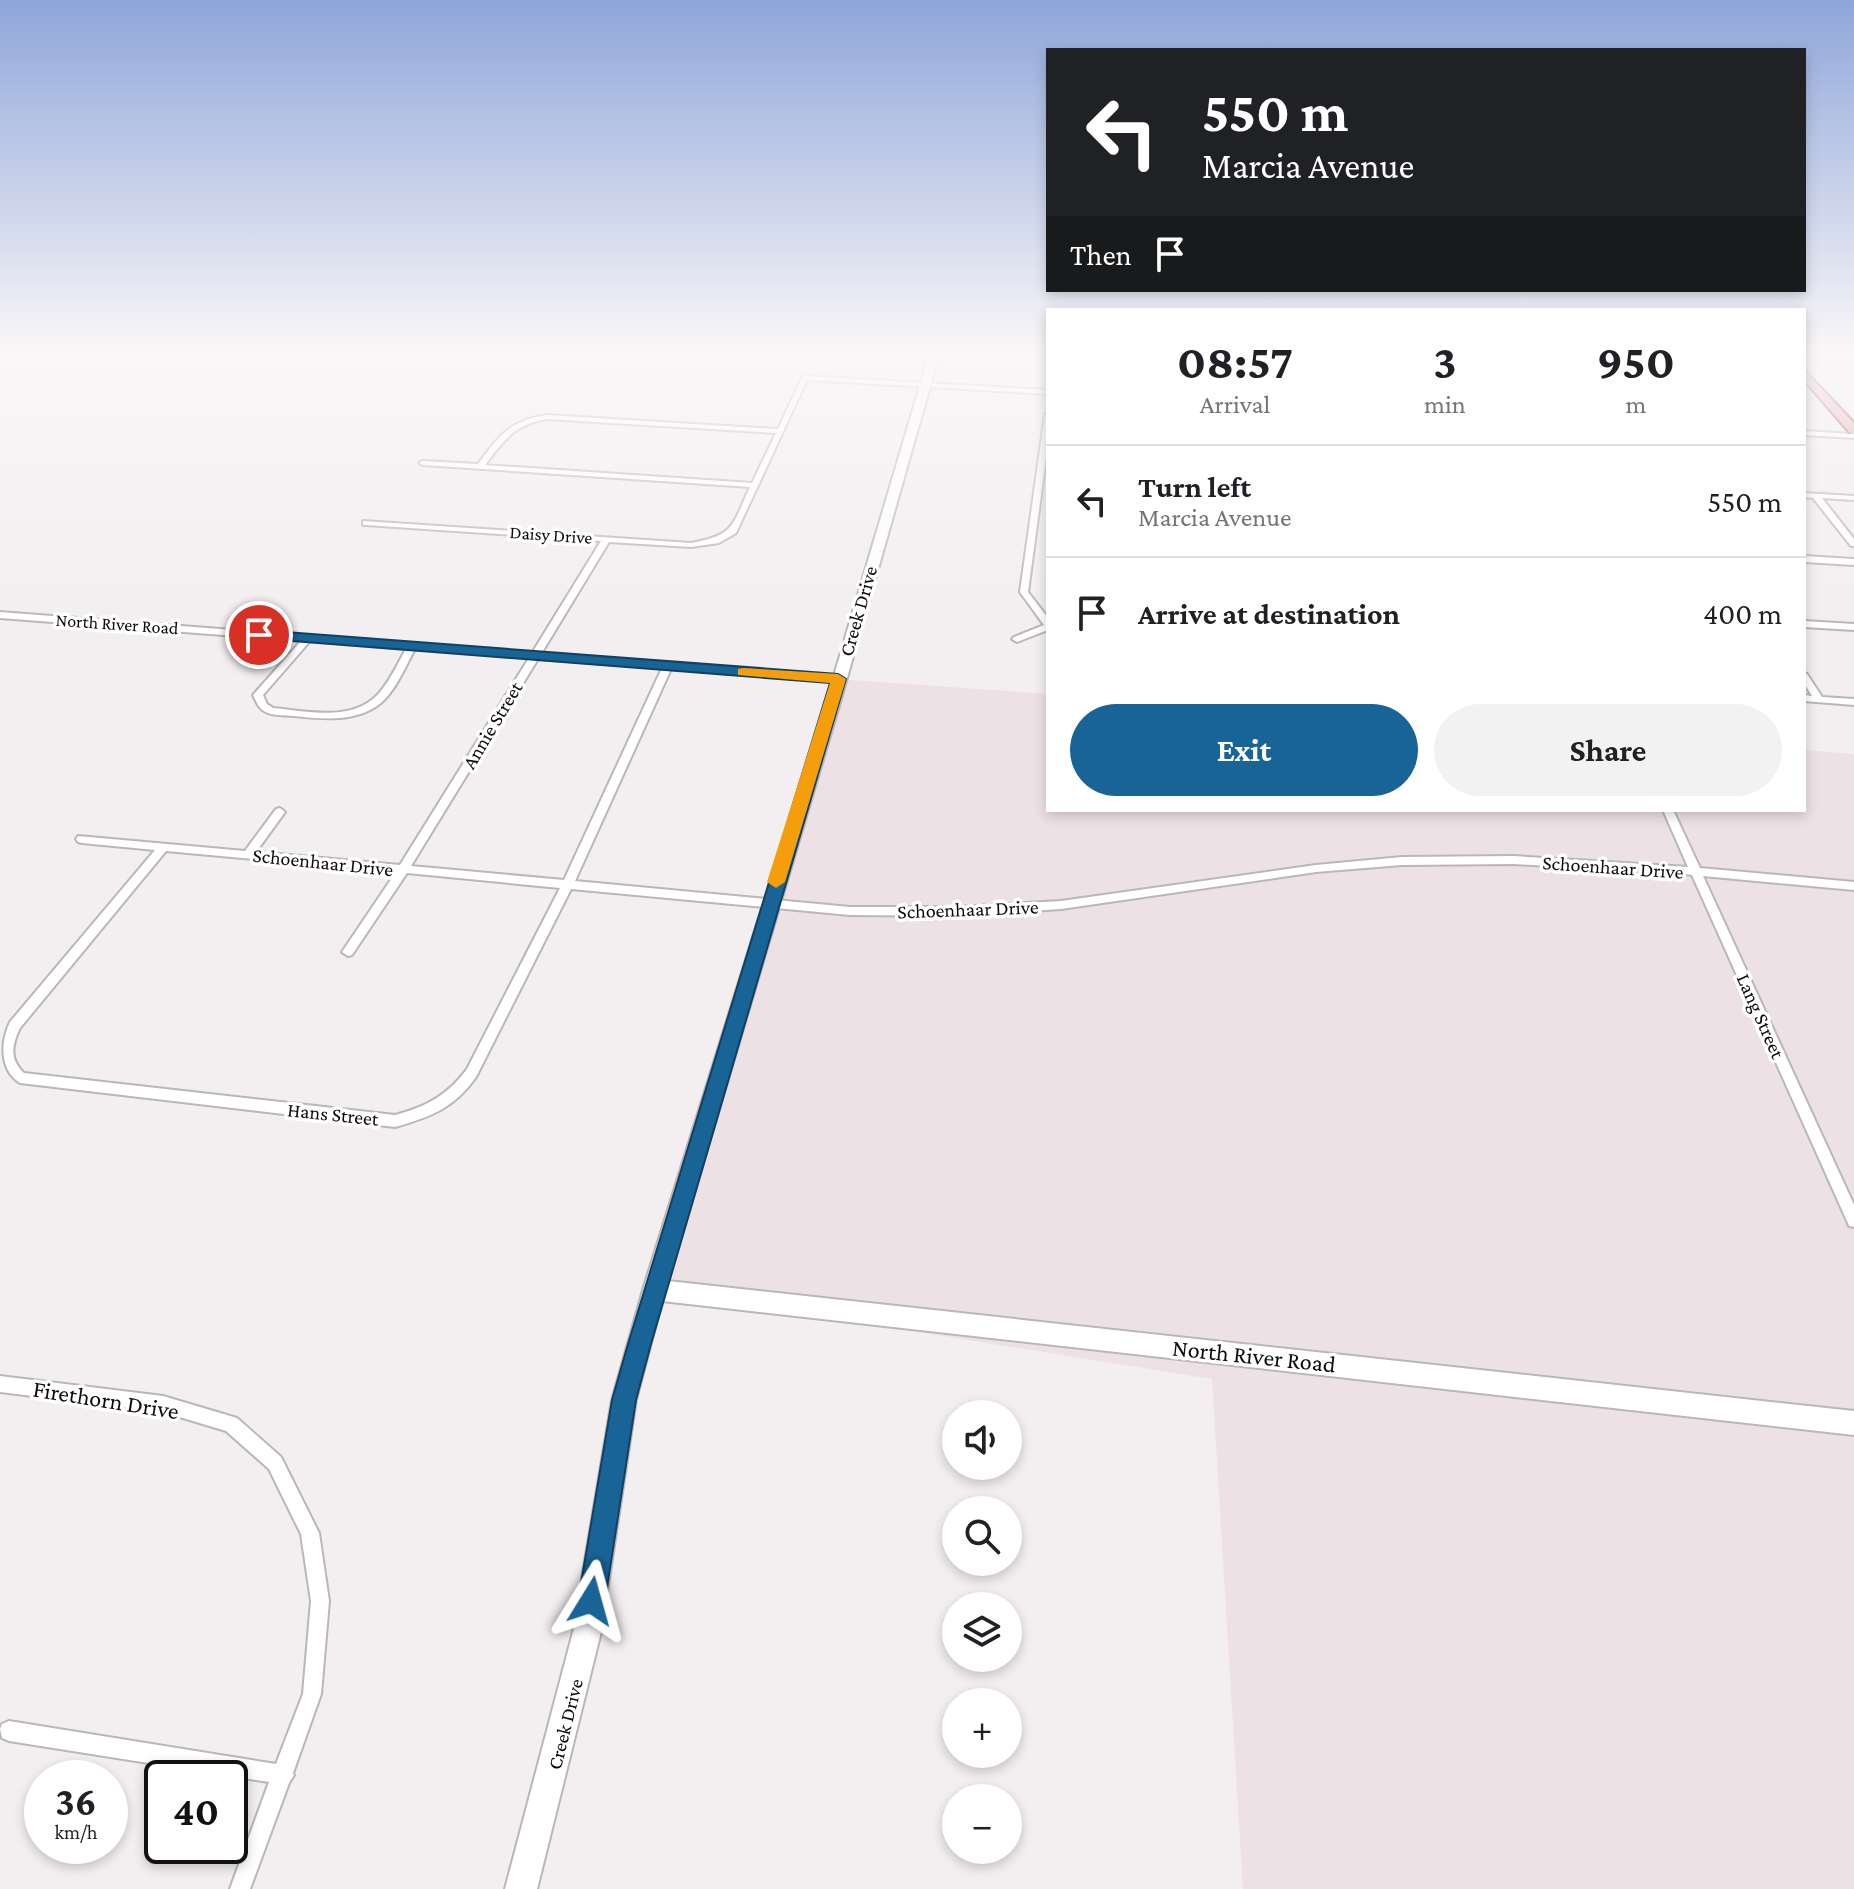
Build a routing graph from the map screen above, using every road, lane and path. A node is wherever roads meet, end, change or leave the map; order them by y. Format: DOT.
graph roads {
  1 [pos="498,443"];
  2 [pos="774,443"];
  3 [pos="908,443"];
  4 [pos="1044,443"];
  5 [pos="423,463"];
  6 [pos="480,467"];
  7 [pos="754,485"];
  8 [pos="1806,495"];
  9 [pos="1816,496"];
  10 [pos="1854,498"];
  11 [pos="366,523"];
  12 [pos="607,539"];
  13 [pos="1854,544"];
  14 [pos="1806,559"];
  15 [pos="1854,562"];
  16 [pos="0,615"];
  17 [pos="1046,622"];
  18 [pos="1806,624"];
  19 [pos="1046,626"];
  20 [pos="1854,627"];
  21 [pos="307,639"];
  22 [pos="1017,639"];
  23 [pos="412,647"];
  24 [pos="534,656"];
  25 [pos="668,666"];
  26 [pos="838,679"];
  27 [pos="1806,679"];
  28 [pos="1806,698"];
  29 [pos="1819,699"];
  30 [pos="1854,702"];
  31 [pos="280,812"];
  32 [pos="1669,812"];
  33 [pos="82,839"];
  34 [pos="163,847"];
  35 [pos="248,855"];
  36 [pos="403,870"];
  37 [pos="1696,873"];
  38 [pos="567,886"];
  39 [pos="1854,886"];
  40 [pos="770,902"];
  41 [pos="348,952"];
  42 [pos="1854,1221"];
  43 [pos="654,1290"];
  44 [pos="0,1384"];
  45 [pos="1854,1423"];
  46 [pos="9,1731"];
  47 [pos="284,1775"];
  48 [pos="240,1889"];
  49 [pos="521,1889"];
  1 -- 6 [label="street"];
  2 -- 7 [label="street"];
  3 -- 26 [label="street, Creek Drive"];
  4 -- 17 [label="street"];
  5 -- 6 [label="street"];
  6 -- 7 [label="street"];
  7 -- 12 [label="street, Daisy Drive"];
  8 -- 9 [label="street"];
  9 -- 10 [label="street"];
  9 -- 13 [label="street"];
  11 -- 12 [label="street, Daisy Drive"];
  12 -- 24 [label="street, Annie Street"];
  14 -- 15 [label="street"];
  16 -- 21 [label="street, North River Road"];
  18 -- 20 [label="street"];
  19 -- 22 [label="street"];
  21 -- 23 [label="street, North River Road"];
  21 -- 23 [label="street"];
  23 -- 24 [label="street, North River Road"];
  24 -- 25 [label="street, North River Road"];
  24 -- 36 [label="street, Annie Street"];
  25 -- 26 [label="street, North River Road"];
  25 -- 38 [label="street, Hans Street"];
  26 -- 40 [label="street, Creek Drive"];
  27 -- 29 [label="street"];
  28 -- 29 [label="street"];
  29 -- 30 [label="street"];
  31 -- 35 [label="street"];
  32 -- 37 [label="street, Lang Street"];
  33 -- 34 [label="street, Schoenhaar Drive"];
  34 -- 35 [label="street, Schoenhaar Drive"];
  34 -- 38 [label="street, Hans Street"];
  35 -- 36 [label="street, Schoenhaar Drive"];
  36 -- 38 [label="street, Schoenhaar Drive"];
  36 -- 41 [label="street, Annie Street"];
  37 -- 39 [label="street, Schoenhaar Drive"];
  37 -- 40 [label="street, Schoenhaar Drive"];
  37 -- 42 [label="street, Lang Street"];
  38 -- 40 [label="street, Schoenhaar Drive"];
  40 -- 43 [label="street, Creek Drive"];
  43 -- 45 [label="street, North River Road"];
  43 -- 49 [label="street, Creek Drive"];
  44 -- 47 [label="street, Firethorn Drive"];
  46 -- 47 [label="street"];
  47 -- 48 [label="street, Firethorn Drive"];
}
